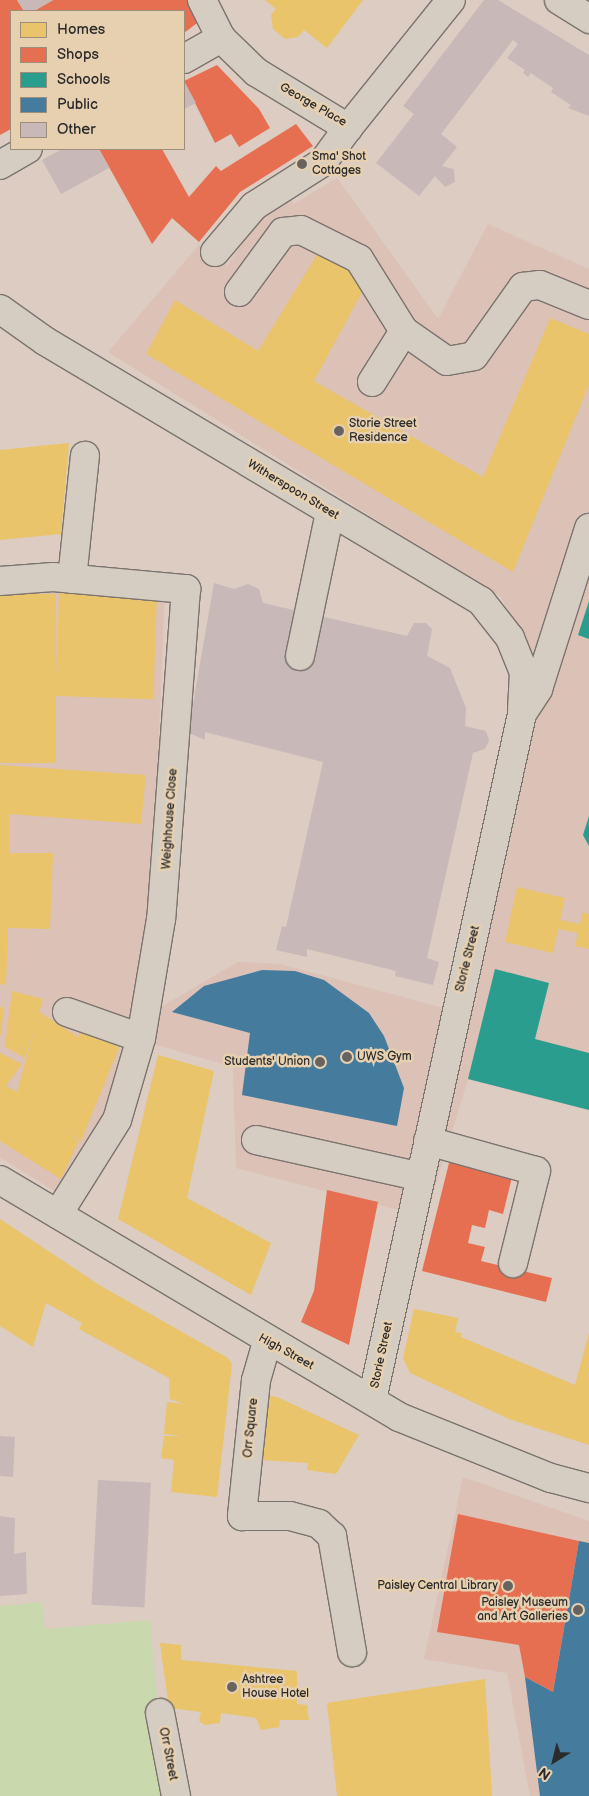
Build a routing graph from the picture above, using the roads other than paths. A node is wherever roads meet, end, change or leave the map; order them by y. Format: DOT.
graph roads {
  1 [pos="202,0"];
  2 [pos="452,0"];
  3 [pos="559,0"];
  4 [pos="589,19"];
  5 [pos="221,38"];
  6 [pos="185,58"];
  7 [pos="348,128"];
  8 [pos="26,150"];
  9 [pos="0,165"];
  10 [pos="215,252"];
  11 [pos="239,292"];
  12 [pos="589,305"];
  13 [pos="0,309"];
  14 [pos="404,331"];
  15 [pos="372,382"];
  16 [pos="85,456"];
  17 [pos="330,512"];
  18 [pos="589,528"];
  19 [pos="72,579"];
  20 [pos="0,580"];
  21 [pos="300,656"];
  22 [pos="522,714"];
  23 [pos="67,1012"];
  24 [pos="141,1038"];
  25 [pos="256,1140"];
  26 [pos="428,1141"];
  27 [pos="421,1177"];
  28 [pos="0,1180"];
  29 [pos="58,1214"];
  30 [pos="513,1263"];
  31 [pos="267,1342"];
  32 [pos="372,1400"];
  33 [pos="589,1488"];
  34 [pos="352,1652"];
  35 [pos="160,1713"];
  36 [pos="176,1796"];
  1 -- 5 [label="street, George Place"];
  2 -- 7 [label="street, George Place"];
  3 -- 4 [label="street"];
  5 -- 6 [label="street"];
  5 -- 7 [label="street, George Place"];
  7 -- 10 [label="street"];
  8 -- 9 [label="street"];
  11 -- 14 [label="street"];
  12 -- 14 [label="street"];
  13 -- 17 [label="street, Witherspoon Street"];
  14 -- 15 [label="street"];
  16 -- 19 [label="street"];
  17 -- 21 [label="street"];
  17 -- 22 [label="street, Witherspoon Street"];
  18 -- 22 [label="street, Storie Street"];
  19 -- 20 [label="street, Weighhouse Close"];
  19 -- 24 [label="street, Weighhouse Close"];
  22 -- 26 [label="street, Storie Street"];
  23 -- 24 [label="street"];
  24 -- 29 [label="street, Weighhouse Close"];
  25 -- 27 [label="street"];
  26 -- 27 [label="street, Storie Street"];
  26 -- 30 [label="street"];
  27 -- 32 [label="street, Storie Street"];
  28 -- 29 [label="street, High Street"];
  29 -- 31 [label="street, High Street"];
  31 -- 32 [label="street, High Street"];
  31 -- 34 [label="street, Orr Square"];
  32 -- 33 [label="street, High Street"];
  35 -- 36 [label="street, Orr Street"];
}
